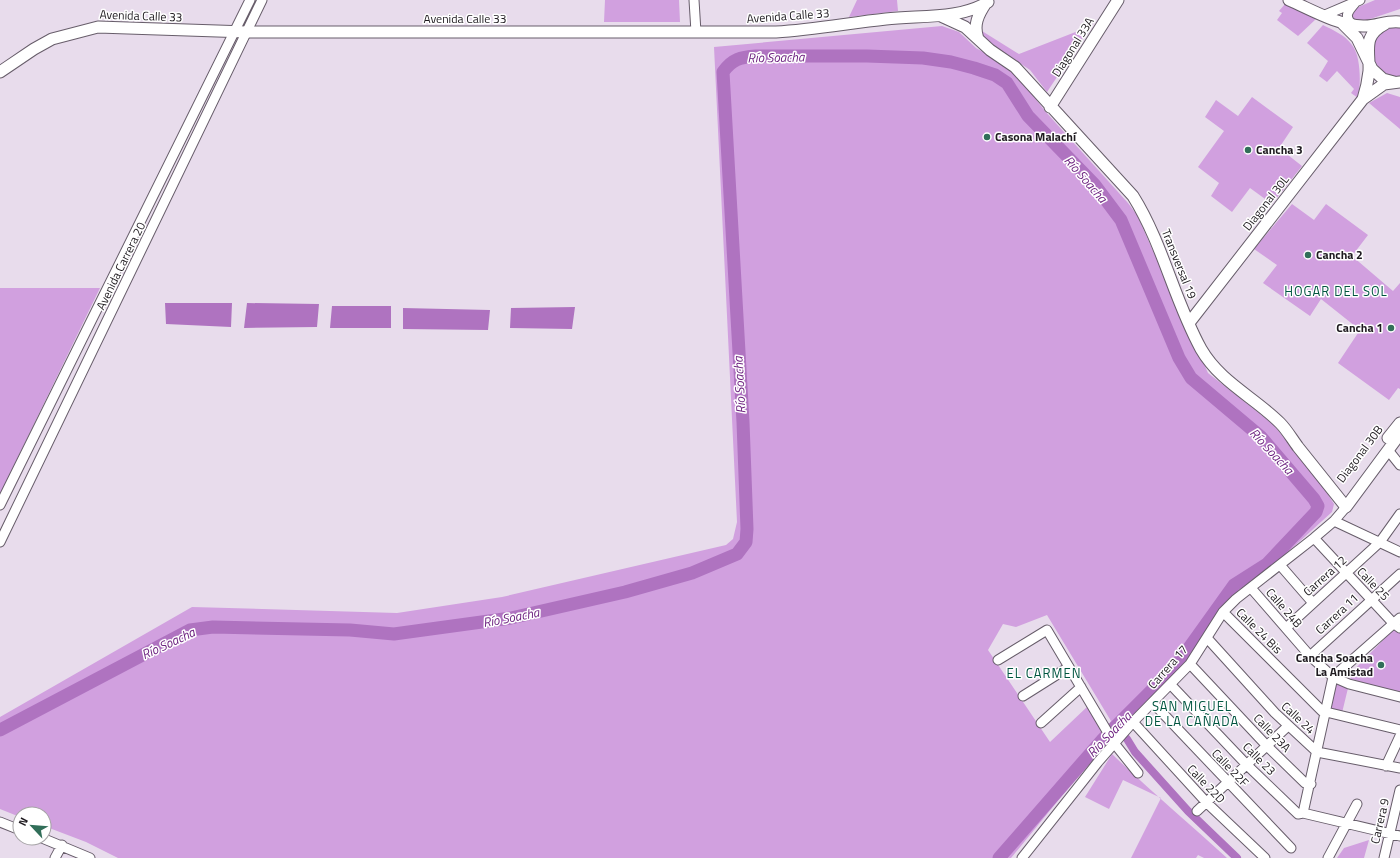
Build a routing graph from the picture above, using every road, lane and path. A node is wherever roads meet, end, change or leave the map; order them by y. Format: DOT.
graph roads {
  1 [pos="250,0"];
  2 [pos="262,0"];
  3 [pos="694,0"];
  4 [pos="1118,0"];
  5 [pos="1289,0"];
  6 [pos="988,1"];
  7 [pos="1358,1"];
  8 [pos="940,15"];
  9 [pos="1325,15"];
  10 [pos="1398,21"];
  11 [pos="1342,23"];
  12 [pos="1353,25"];
  13 [pos="235,32"];
  14 [pos="247,32"];
  15 [pos="696,32"];
  16 [pos="978,39"];
  17 [pos="1368,61"];
  18 [pos="0,72"];
  19 [pos="1398,83"];
  20 [pos="1363,99"];
  21 [pos="1050,107"];
  22 [pos="1189,323"];
  23 [pos="1400,423"];
  24 [pos="1400,434"];
  25 [pos="1388,450"];
  26 [pos="1400,465"];
  27 [pos="1343,504"];
  28 [pos="0,505"];
  29 [pos="1400,514"];
  30 [pos="1334,521"];
  31 [pos="1314,538"];
  32 [pos="0,542"];
  33 [pos="1380,542"];
  34 [pos="1400,552"];
  35 [pos="1280,565"];
  36 [pos="1346,573"];
  37 [pos="1400,574"];
  38 [pos="1251,588"];
  39 [pos="1371,598"];
  40 [pos="1313,603"];
  41 [pos="1223,612"];
  42 [pos="1398,623"];
  43 [pos="1286,628"];
  44 [pos="1207,638"];
  45 [pos="1310,656"];
  46 [pos="998,660"];
  47 [pos="1190,664"];
  48 [pos="1069,667"];
  49 [pos="1333,677"];
  50 [pos="1171,685"];
  51 [pos="1081,687"];
  52 [pos="1023,696"];
  53 [pos="1400,697"];
  54 [pos="1153,703"];
  55 [pos="1325,713"];
  56 [pos="1133,722"];
  57 [pos="1041,723"];
  58 [pos="1288,726"];
  59 [pos="1400,730"];
  60 [pos="1400,736"];
  61 [pos="1113,741"];
  62 [pos="1267,746"];
  63 [pos="1317,752"];
  64 [pos="1247,765"];
  65 [pos="1386,766"];
  66 [pos="1400,768"];
  67 [pos="1138,773"];
  68 [pos="1228,783"];
  69 [pos="1308,783"];
  70 [pos="1399,795"];
  71 [pos="1207,803"];
  72 [pos="1357,804"];
  73 [pos="1198,811"];
  74 [pos="1301,814"];
  75 [pos="0,822"];
  76 [pos="1347,823"];
  77 [pos="12,827"];
  78 [pos="1390,833"];
  79 [pos="1400,836"];
  80 [pos="52,842"];
  81 [pos="62,845"];
  82 [pos="1291,848"];
  83 [pos="55,858"];
  84 [pos="90,858"];
  85 [pos="1022,858"];
  86 [pos="1265,858"];
  87 [pos="1328,858"];
  88 [pos="1384,858"];
  1 -- 13 [label="street, Avenida Carrera 20"];
  2 -- 14 [label="street, Avenida Carrera 20"];
  3 -- 15 [label="street"];
  4 -- 21 [label="main road, Diagonal 33A"];
  5 -- 9 [label="main road"];
  6 -- 8 [label="main road, Avenida Calle 33"];
  6 -- 16 [label="main road"];
  7 -- 9 [label="street"];
  7 -- 12 [label="street"];
  8 -- 15 [label="main road, Avenida Calle 33"];
  8 -- 16 [label="main road, Transversal 19"];
  9 -- 11 [label="main road"];
  10 -- 12 [label="main road"];
  10 -- 17 [label="main road"];
  11 -- 12 [label="main road"];
  11 -- 17 [label="main road"];
  13 -- 14 [label="main road, Avenida Calle 33"];
  13 -- 18 [label="main road, Avenida Calle 33"];
  13 -- 28 [label="street, Avenida Carrera 20"];
  14 -- 15 [label="main road, Avenida Calle 33"];
  14 -- 32 [label="street, Avenida Carrera 20"];
  16 -- 21 [label="main road, Transversal 19"];
  17 -- 19 [label="main road"];
  17 -- 20 [label="main road"];
  19 -- 20 [label="main road"];
  20 -- 22 [label="main road, Diagonal 30L"];
  21 -- 22 [label="main road, Transversal 19"];
  22 -- 27 [label="main road, Transversal 19"];
  23 -- 27 [label="main road, Diagonal 30B"];
  24 -- 25 [label="main road, Diagonal 30B"];
  25 -- 26 [label="street"];
  25 -- 27 [label="main road, Diagonal 30B"];
  27 -- 30 [label="street, Carrera 17"];
  29 -- 33 [label="street, Carrera 12"];
  30 -- 31 [label="street, Carrera 17"];
  30 -- 33 [label="street"];
  31 -- 35 [label="street, Carrera 17"];
  31 -- 36 [label="street, Calle 25"];
  33 -- 34 [label="street"];
  33 -- 36 [label="street, Carrera 12"];
  35 -- 38 [label="street, Carrera 17"];
  35 -- 40 [label="street, Calle 24B"];
  36 -- 39 [label="street, Calle 25"];
  36 -- 40 [label="street, Carrera 12"];
  37 -- 39 [label="street, Carrera 11"];
  38 -- 41 [label="street, Carrera 17"];
  38 -- 43 [label="street, Calle 24B"];
  39 -- 42 [label="street, Calle 25"];
  39 -- 45 [label="street, Carrera 11"];
  40 -- 43 [label="street, Carrera 12"];
  41 -- 44 [label="street, Carrera 17"];
  41 -- 55 [label="street, Calle 24 Bis"];
  42 -- 49 [label="street"];
  43 -- 45 [label="street, Calle 24B"];
  44 -- 47 [label="street, Carrera 17"];
  44 -- 58 [label="street, Calle 24"];
  45 -- 49 [label="street, Calle 24B"];
  46 -- 48 [label="street"];
  47 -- 50 [label="street, Carrera 17"];
  47 -- 62 [label="street, Calle 23A"];
  48 -- 51 [label="street"];
  48 -- 52 [label="street"];
  49 -- 53 [label="street, Calle 24B"];
  49 -- 55 [label="street"];
  50 -- 54 [label="street, Carrera 17"];
  50 -- 64 [label="street, Calle 23"];
  51 -- 57 [label="street"];
  51 -- 61 [label="street"];
  54 -- 56 [label="street, Carrera 17"];
  54 -- 68 [label="street, Calle 22F"];
  55 -- 59 [label="street"];
  55 -- 63 [label="street"];
  56 -- 61 [label="street, Carrera 17"];
  56 -- 71 [label="street, Calle 22D"];
  58 -- 62 [label="street"];
  58 -- 63 [label="street, Calle 24"];
  60 -- 65 [label="street"];
  61 -- 67 [label="street"];
  61 -- 85 [label="street, Carrera 17"];
  62 -- 64 [label="street"];
  62 -- 69 [label="street, Calle 23A"];
  63 -- 65 [label="street, Calle 24"];
  63 -- 69 [label="street"];
  64 -- 68 [label="street"];
  64 -- 74 [label="street, Calle 23"];
  65 -- 66 [label="street, Calle 24"];
  68 -- 71 [label="street"];
  68 -- 82 [label="street, Calle 22F"];
  69 -- 74 [label="street"];
  70 -- 78 [label="street, Carrera 9"];
  71 -- 73 [label="street"];
  71 -- 86 [label="street, Calle 22D"];
  72 -- 76 [label="street"];
  74 -- 76 [label="street"];
  75 -- 77 [label="street"];
  76 -- 78 [label="street"];
  76 -- 87 [label="street"];
  78 -- 79 [label="street"];
  78 -- 88 [label="street, Carrera 9"];
  80 -- 81 [label="street"];
  81 -- 83 [label="street"];
  81 -- 84 [label="street"];
}
